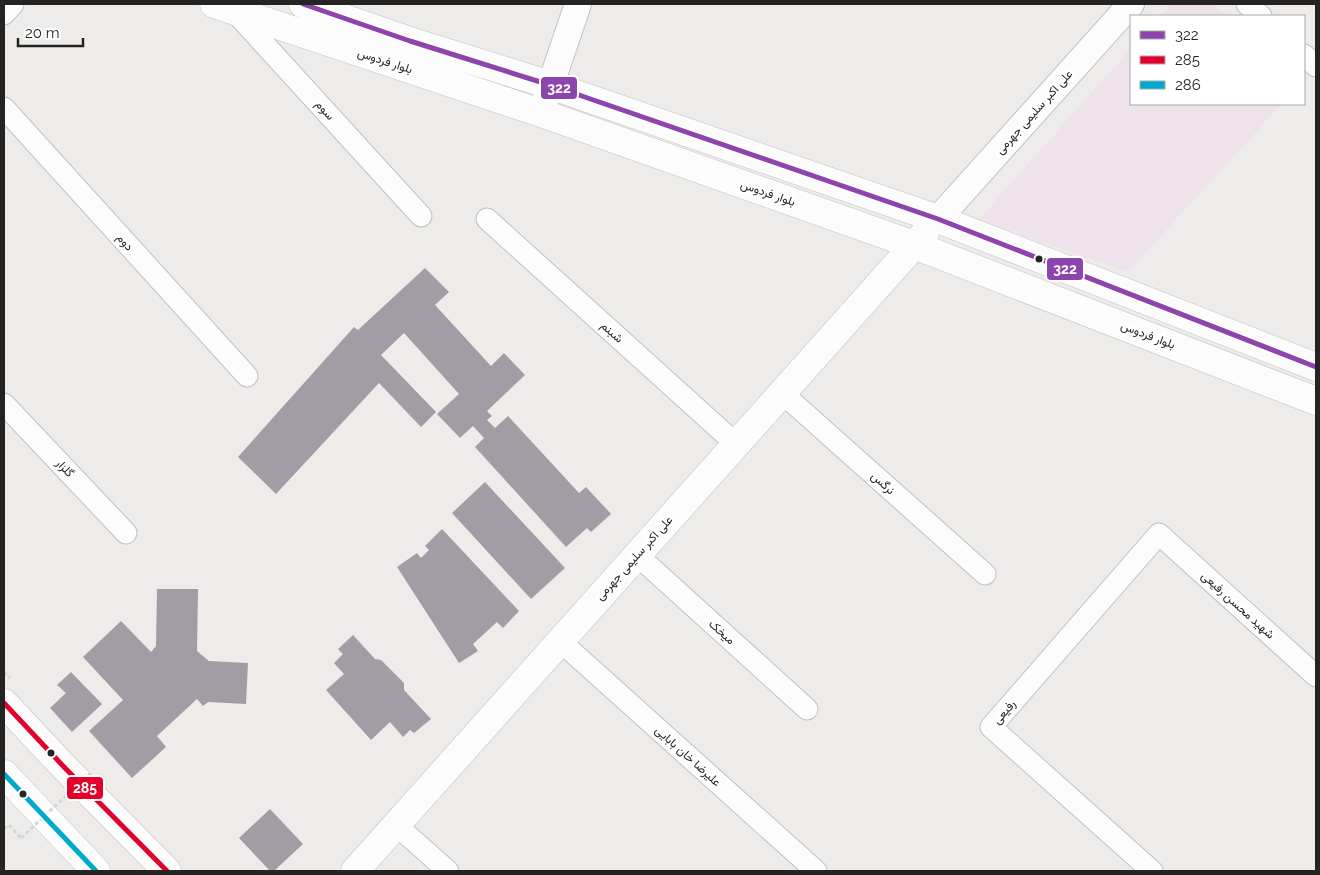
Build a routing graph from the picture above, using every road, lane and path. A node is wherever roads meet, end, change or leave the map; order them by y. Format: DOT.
graph roads {
  1 [pos="13,4"];
  2 [pos="303,4"];
  3 [pos="578,4"];
  4 [pos="1131,4"];
  5 [pos="1247,4"];
  6 [pos="228,6"];
  7 [pos="4,14"];
  8 [pos="1260,15"];
  9 [pos="1305,56"];
  10 [pos="1316,66"];
  11 [pos="550,85"];
  12 [pos="4,108"];
  13 [pos="540,112"];
  14 [pos="421,216"];
  15 [pos="487,219"];
  16 [pos="938,219"];
  17 [pos="914,245"];
  18 [pos="1316,367"];
  19 [pos="247,376"];
  20 [pos="782,393"];
  21 [pos="1316,401"];
  22 [pos="4,404"];
  23 [pos="736,444"];
  24 [pos="126,533"];
  25 [pos="1159,534"];
  26 [pos="637,555"];
  27 [pos="985,574"];
  28 [pos="560,641"];
  29 [pos="1316,676"];
  30 [pos="4,702"];
  31 [pos="807,709"];
  32 [pos="92,772"];
  33 [pos="4,774"];
  34 [pos="396,825"];
  35 [pos="4,829"];
  36 [pos="96,871"];
  37 [pos="167,871"];
  38 [pos="354,871"];
  39 [pos="448,871"];
  40 [pos="816,871"];
  41 [pos="1152,871"];
  1 -- 7 [label="street"];
  2 -- 11 [label="main road"];
  3 -- 11 [label="street"];
  4 -- 16 [label="street, علی اکبر سلیمی جهرمی"];
  5 -- 8 [label="street"];
  6 -- 13 [label="main road, بلوار فردوس"];
  6 -- 14 [label="street, سوم"];
  9 -- 10 [label="street"];
  11 -- 13 [label="street"];
  11 -- 16 [label="main road"];
  12 -- 19 [label="street, دوم"];
  13 -- 17 [label="main road, بلوار فردوس"];
  15 -- 23 [label="street, شبنم"];
  16 -- 17 [label="main road, علی اکبر سلیمی جهرمی"];
  16 -- 18 [label="main road"];
  17 -- 20 [label="main road, علی اکبر سلیمی جهرمی"];
  17 -- 21 [label="main road, بلوار فردوس"];
  20 -- 23 [label="main road, علی اکبر سلیمی جهرمی"];
  20 -- 27 [label="street, نرگس"];
  22 -- 24 [label="street, گلزار"];
  23 -- 26 [label="main road, علی اکبر سلیمی جهرمی"];
  25 -- 29 [label="street, شهید محسن رفیعی"];
  25 -- 41 [label="street, رفیعی"];
  26 -- 28 [label="main road, علی اکبر سلیمی جهرمی"];
  26 -- 31 [label="street, میخک"];
  28 -- 34 [label="main road, علی اکبر سلیمی جهرمی"];
  28 -- 40 [label="street, علیرضا خان بابایی"];
  30 -- 37 [label="main road"];
  32 -- 35 [label="path, bridge"];
  33 -- 36 [label="main road"];
  34 -- 38 [label="main road, علی اکبر سلیمی جهرمی"];
  34 -- 39 [label="street"];
}
